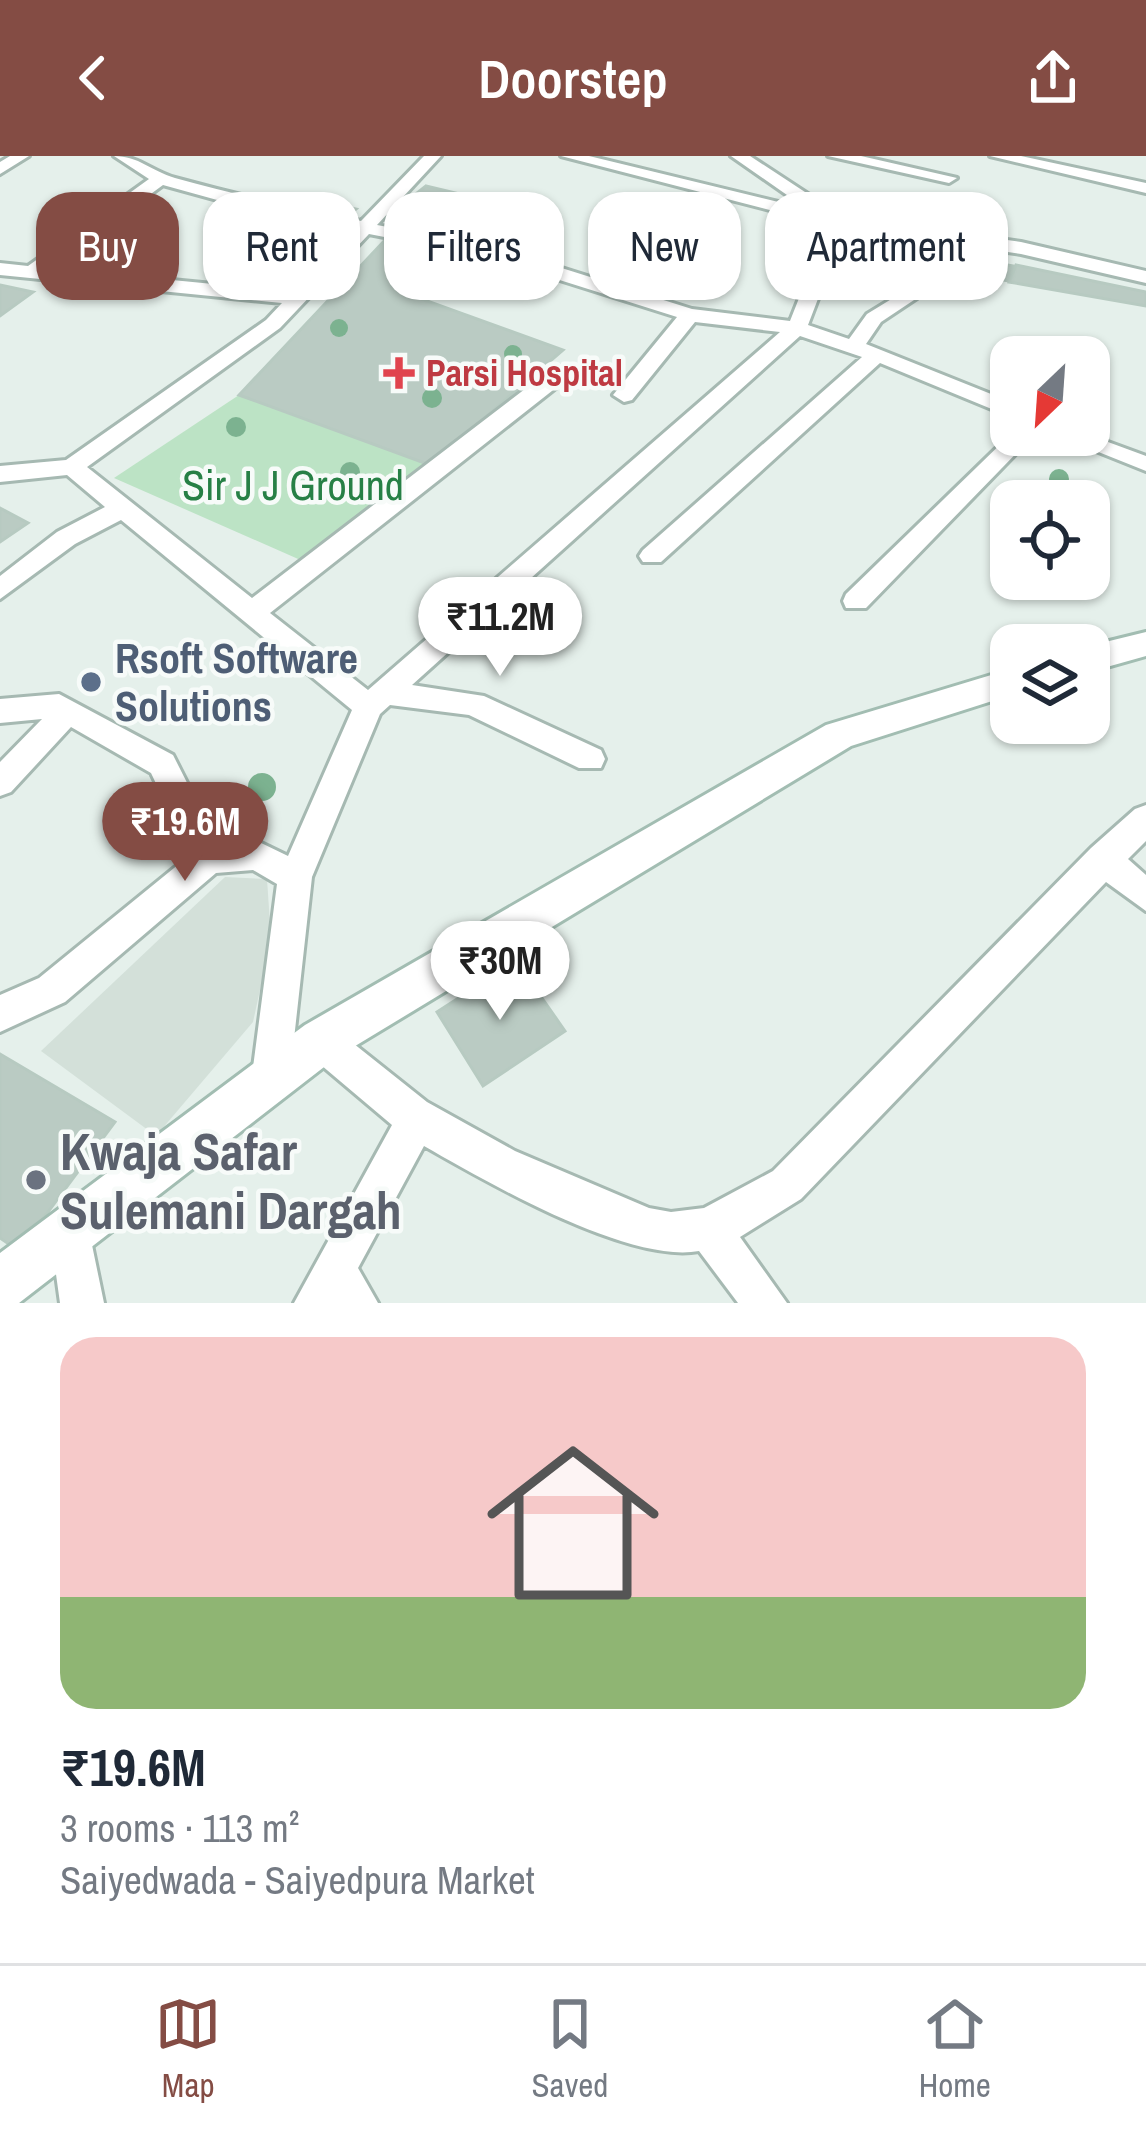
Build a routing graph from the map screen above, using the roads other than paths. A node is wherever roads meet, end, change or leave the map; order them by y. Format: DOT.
graph roads {
  1 [pos="122,156"];
  2 [pos="433,156"];
  3 [pos="569,156"];
  4 [pos="739,156"];
  5 [pos="836,156"];
  6 [pos="998,156"];
  7 [pos="160,178"];
  8 [pos="950,178"];
  9 [pos="1146,188"];
  10 [pos="793,192"];
  11 [pos="765,204"];
  12 [pos="362,231"];
  13 [pos="1008,246"];
  14 [pos="0,269"];
  15 [pos="34,272"];
  16 [pos="1146,277"];
  17 [pos="203,289"];
  18 [pos="294,300"];
  19 [pos="808,300"];
  20 [pos="904,300"];
  21 [pos="690,315"];
  22 [pos="797,328"];
  23 [pos="864,352"];
  24 [pos="563,370"];
  25 [pos="624,395"];
  26 [pos="990,402"];
  27 [pos="1110,451"];
  28 [pos="1002,456"];
  29 [pos="1146,464"];
  30 [pos="72,467"];
  31 [pos="0,474"];
  32 [pos="123,508"];
  33 [pos="652,556"];
  34 [pos="0,590"];
  35 [pos="856,601"];
  36 [pos="251,613"];
  37 [pos="1146,644"];
  38 [pos="1110,653"];
  39 [pos="990,688"];
  40 [pos="375,700"];
  41 [pos="0,711"];
  42 [pos="68,711"];
  43 [pos="590,759"];
  44 [pos="0,783"];
  45 [pos="1146,819"];
  46 [pos="1103,858"];
  47 [pos="209,859"];
  48 [pos="295,877"];
  49 [pos="1146,896"];
  50 [pos="0,1013"];
  51 [pos="321,1041"];
  52 [pos="271,1075"];
  53 [pos="417,1120"];
  54 [pos="708,1229"];
  55 [pos="71,1231"];
  56 [pos="0,1285"];
  57 [pos="335,1292"];
  58 [pos="82,1303"];
  59 [pos="765,1303"];
  1 -- 7 [label="street"];
  2 -- 12 [label="street"];
  3 -- 11 [label="street"];
  4 -- 10 [label="street"];
  5 -- 8 [label="street"];
  6 -- 9 [label="street"];
  7 -- 12 [label="street"];
  7 -- 15 [label="street"];
  12 -- 21 [label="street"];
  13 -- 16 [label="street"];
  14 -- 15 [label="street"];
  15 -- 17 [label="street"];
  18 -- 30 [label="street"];
  19 -- 22 [label="street"];
  20 -- 23 [label="street"];
  21 -- 22 [label="street"];
  21 -- 25 [label="street"];
  22 -- 23 [label="street"];
  22 -- 40 [label="street"];
  23 -- 26 [label="street"];
  23 -- 33 [label="street"];
  24 -- 36 [label="street"];
  27 -- 29 [label="street"];
  28 -- 35 [label="street"];
  30 -- 31 [label="street"];
  30 -- 32 [label="street"];
  32 -- 34 [label="street"];
  32 -- 36 [label="street"];
  36 -- 40 [label="street"];
  37 -- 38 [label="main road"];
  39 -- 51 [label="main road"];
  40 -- 43 [label="street"];
  40 -- 48 [label="street"];
  41 -- 42 [label="street"];
  42 -- 44 [label="street"];
  42 -- 47 [label="street"];
  45 -- 46 [label="street"];
  46 -- 49 [label="street"];
  46 -- 54 [label="street"];
  47 -- 48 [label="street"];
  47 -- 50 [label="street"];
  48 -- 52 [label="street"];
  51 -- 52 [label="main road"];
  51 -- 53 [label="street"];
  52 -- 55 [label="main road"];
  53 -- 54 [label="street"];
  53 -- 57 [label="street"];
  54 -- 59 [label="street"];
  55 -- 56 [label="main road"];
  55 -- 58 [label="street"];
}
